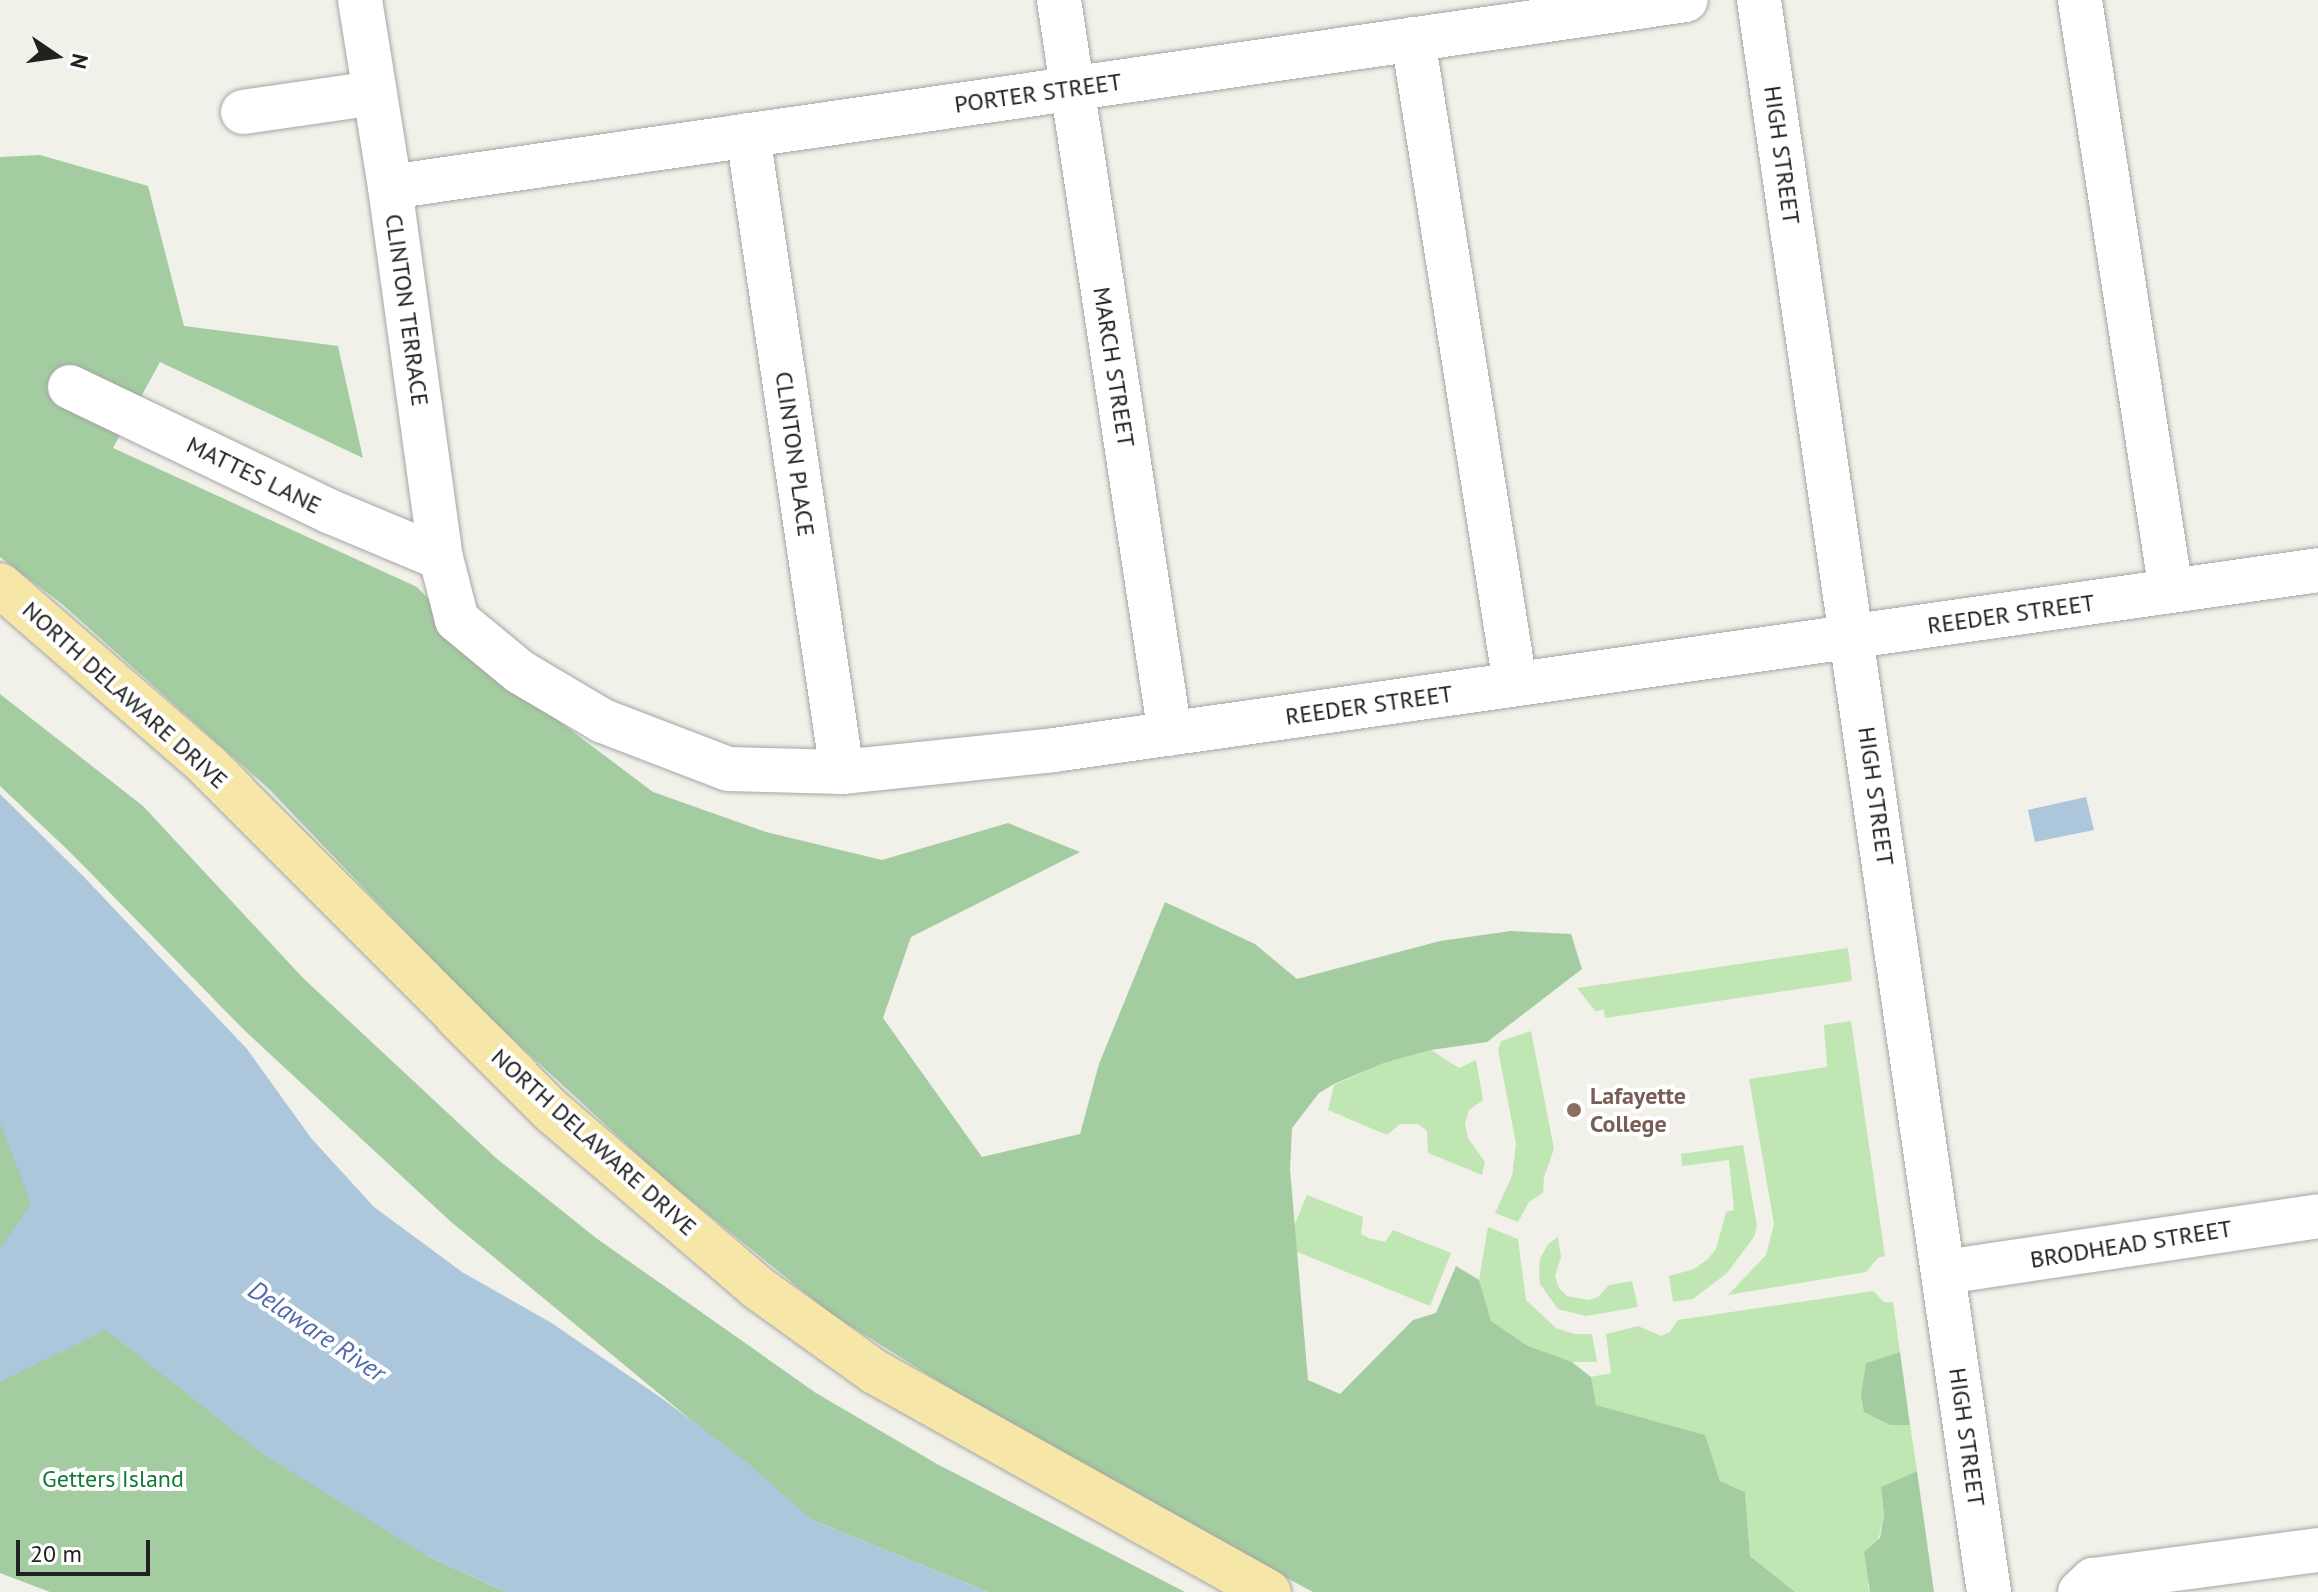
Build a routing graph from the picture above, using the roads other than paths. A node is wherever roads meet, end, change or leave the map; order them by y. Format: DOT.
graph roads {
  1 [pos="360,0"];
  2 [pos="1059,0"];
  3 [pos="1686,0"];
  4 [pos="1759,0"];
  5 [pos="2080,0"];
  6 [pos="1413,39"];
  7 [pos="1072,88"];
  8 [pos="375,93"];
  9 [pos="243,112"];
  10 [pos="748,135"];
  11 [pos="390,187"];
  12 [pos="70,387"];
  13 [pos="441,558"];
  14 [pos="2318,570"];
  15 [pos="0,585"];
  16 [pos="2171,591"];
  17 [pos="457,620"];
  18 [pos="1853,636"];
  19 [pos="1515,684"];
  20 [pos="1170,734"];
  21 [pos="842,772"];
  22 [pos="2318,1216"];
  23 [pos="1945,1272"];
  24 [pos="2318,1550"];
  25 [pos="1269,1592"];
  26 [pos="1989,1592"];
  27 [pos="2080,1592"];
  1 -- 8 [label="street, CLINTON TERRACE"];
  2 -- 7 [label="street, MARCH STREET"];
  3 -- 6 [label="street, PORTER STREET"];
  4 -- 18 [label="street, HIGH STREET"];
  5 -- 16 [label="street"];
  6 -- 7 [label="street, PORTER STREET"];
  6 -- 19 [label="street"];
  7 -- 10 [label="street, PORTER STREET"];
  7 -- 20 [label="street, MARCH STREET"];
  8 -- 9 [label="street"];
  8 -- 11 [label="street, CLINTON TERRACE"];
  10 -- 11 [label="street, PORTER STREET"];
  10 -- 21 [label="street, CLINTON PLACE"];
  11 -- 13 [label="street, CLINTON TERRACE"];
  12 -- 13 [label="street, MATTES LANE"];
  13 -- 17 [label="street, CLINTON TERRACE"];
  14 -- 16 [label="street, REEDER STREET"];
  15 -- 25 [label="main road, NORTH DELAWARE DRIVE"];
  16 -- 18 [label="street, REEDER STREET"];
  17 -- 21 [label="street, REEDER STREET"];
  18 -- 19 [label="street, REEDER STREET"];
  18 -- 23 [label="street, HIGH STREET"];
  19 -- 20 [label="street, REEDER STREET"];
  20 -- 21 [label="street, REEDER STREET"];
  22 -- 23 [label="street, BRODHEAD STREET"];
  23 -- 26 [label="street, HIGH STREET"];
  24 -- 27 [label="street"];
}
